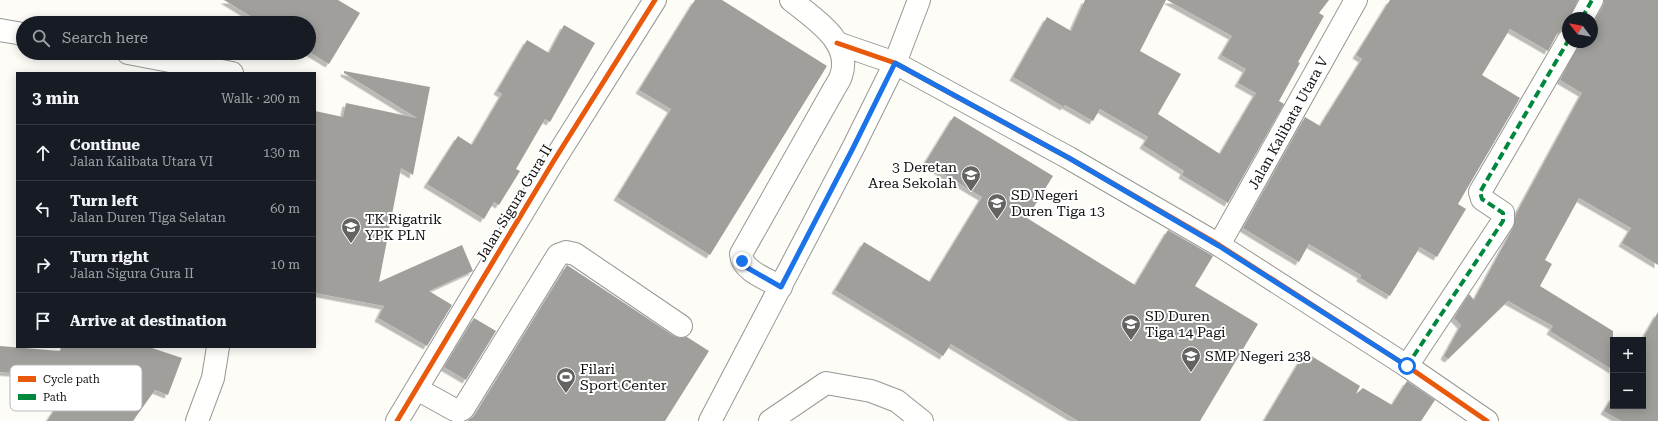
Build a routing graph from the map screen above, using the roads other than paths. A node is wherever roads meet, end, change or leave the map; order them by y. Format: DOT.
graph roads {
  1 [pos="655,0"];
  2 [pos="791,0"];
  3 [pos="919,0"];
  4 [pos="1356,0"];
  5 [pos="1592,0"];
  6 [pos="1585,12"];
  7 [pos="0,30"];
  8 [pos="16,33"];
  9 [pos="837,43"];
  10 [pos="1564,48"];
  11 [pos="164,60"];
  12 [pos="895,63"];
  13 [pos="227,72"];
  14 [pos="1219,246"];
  15 [pos="781,287"];
  16 [pos="681,326"];
  17 [pos="218,348"];
  18 [pos="1407,366"];
  19 [pos="417,389"];
  20 [pos="718,419"];
  21 [pos="197,421"];
  22 [pos="397,421"];
  23 [pos="771,421"];
  24 [pos="922,421"];
  25 [pos="1487,421"];
  1 -- 19 [label="street, Jalan Sigura Gura II"];
  2 -- 9 [label="street"];
  3 -- 12 [label="street"];
  4 -- 14 [label="street, Jalan Kalibata Utara V"];
  5 -- 6 [label="street"];
  7 -- 8 [label="street"];
  9 -- 12 [label="street"];
  9 -- 15 [label="street"];
  10 -- 18 [label="street"];
  11 -- 13 [label="street"];
  12 -- 14 [label="street"];
  12 -- 15 [label="street"];
  14 -- 18 [label="street"];
  15 -- 20 [label="street"];
  16 -- 19 [label="street"];
  17 -- 21 [label="street"];
  18 -- 25 [label="street"];
  19 -- 22 [label="street, Jalan Sigura Gura II"];
  23 -- 24 [label="street"];
}
